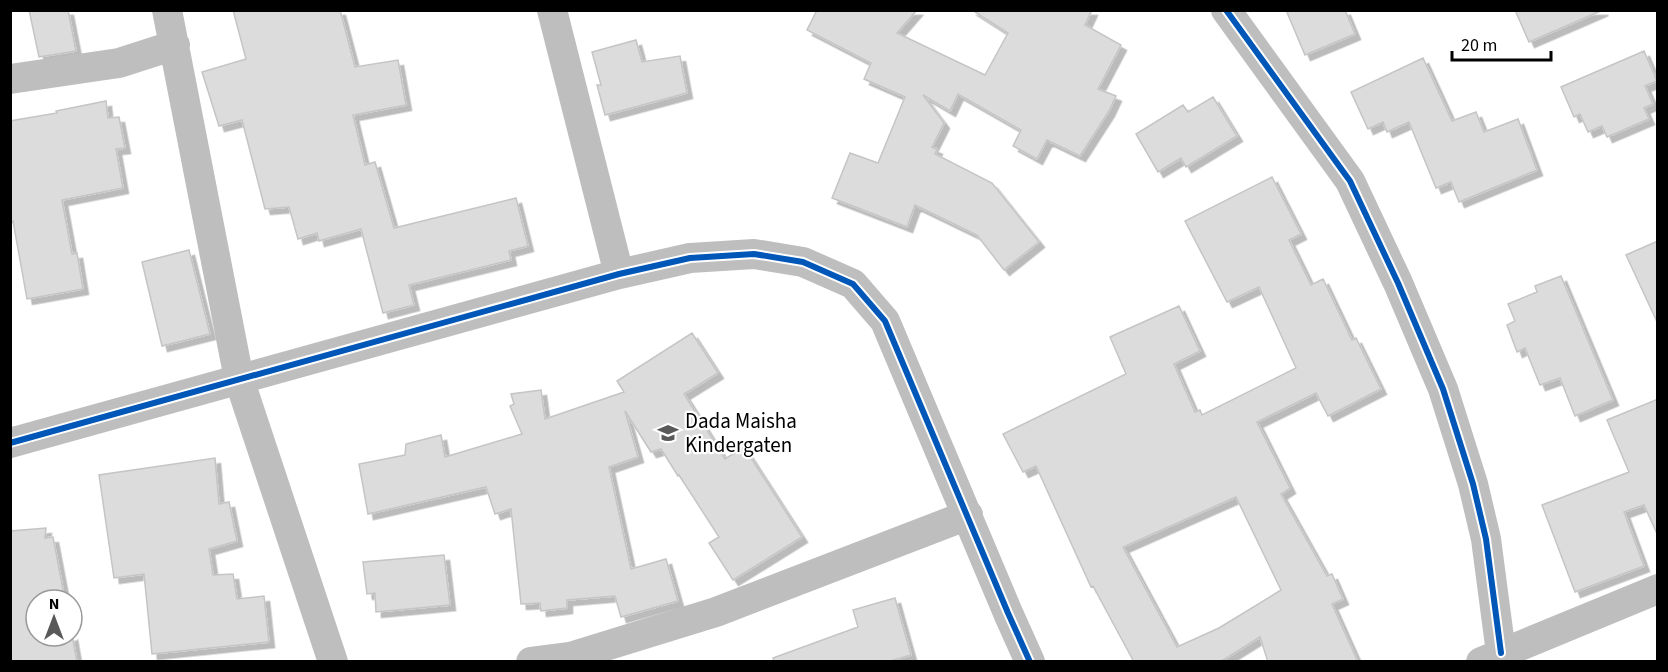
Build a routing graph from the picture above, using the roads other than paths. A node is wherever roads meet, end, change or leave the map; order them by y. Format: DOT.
graph roads {
  1 [pos="167,10"];
  2 [pos="552,10"];
  3 [pos="1226,10"];
  4 [pos="175,45"];
  5 [pos="10,79"];
  6 [pos="619,274"];
  7 [pos="239,379"];
  8 [pos="10,443"];
  9 [pos="968,515"];
  10 [pos="1658,589"];
  11 [pos="1491,657"];
  12 [pos="333,661"];
  13 [pos="351,662"];
  14 [pos="531,662"];
  15 [pos="1030,662"];
  1 -- 4 [label="street"];
  2 -- 6 [label="street"];
  3 -- 11 [label="street"];
  4 -- 5 [label="street"];
  4 -- 7 [label="street"];
  6 -- 7 [label="street"];
  6 -- 9 [label="street"];
  7 -- 8 [label="street"];
  7 -- 12 [label="street"];
  9 -- 14 [label="street"];
  9 -- 15 [label="street"];
  10 -- 11 [label="street"];
  12 -- 13 [label="street"];
}
